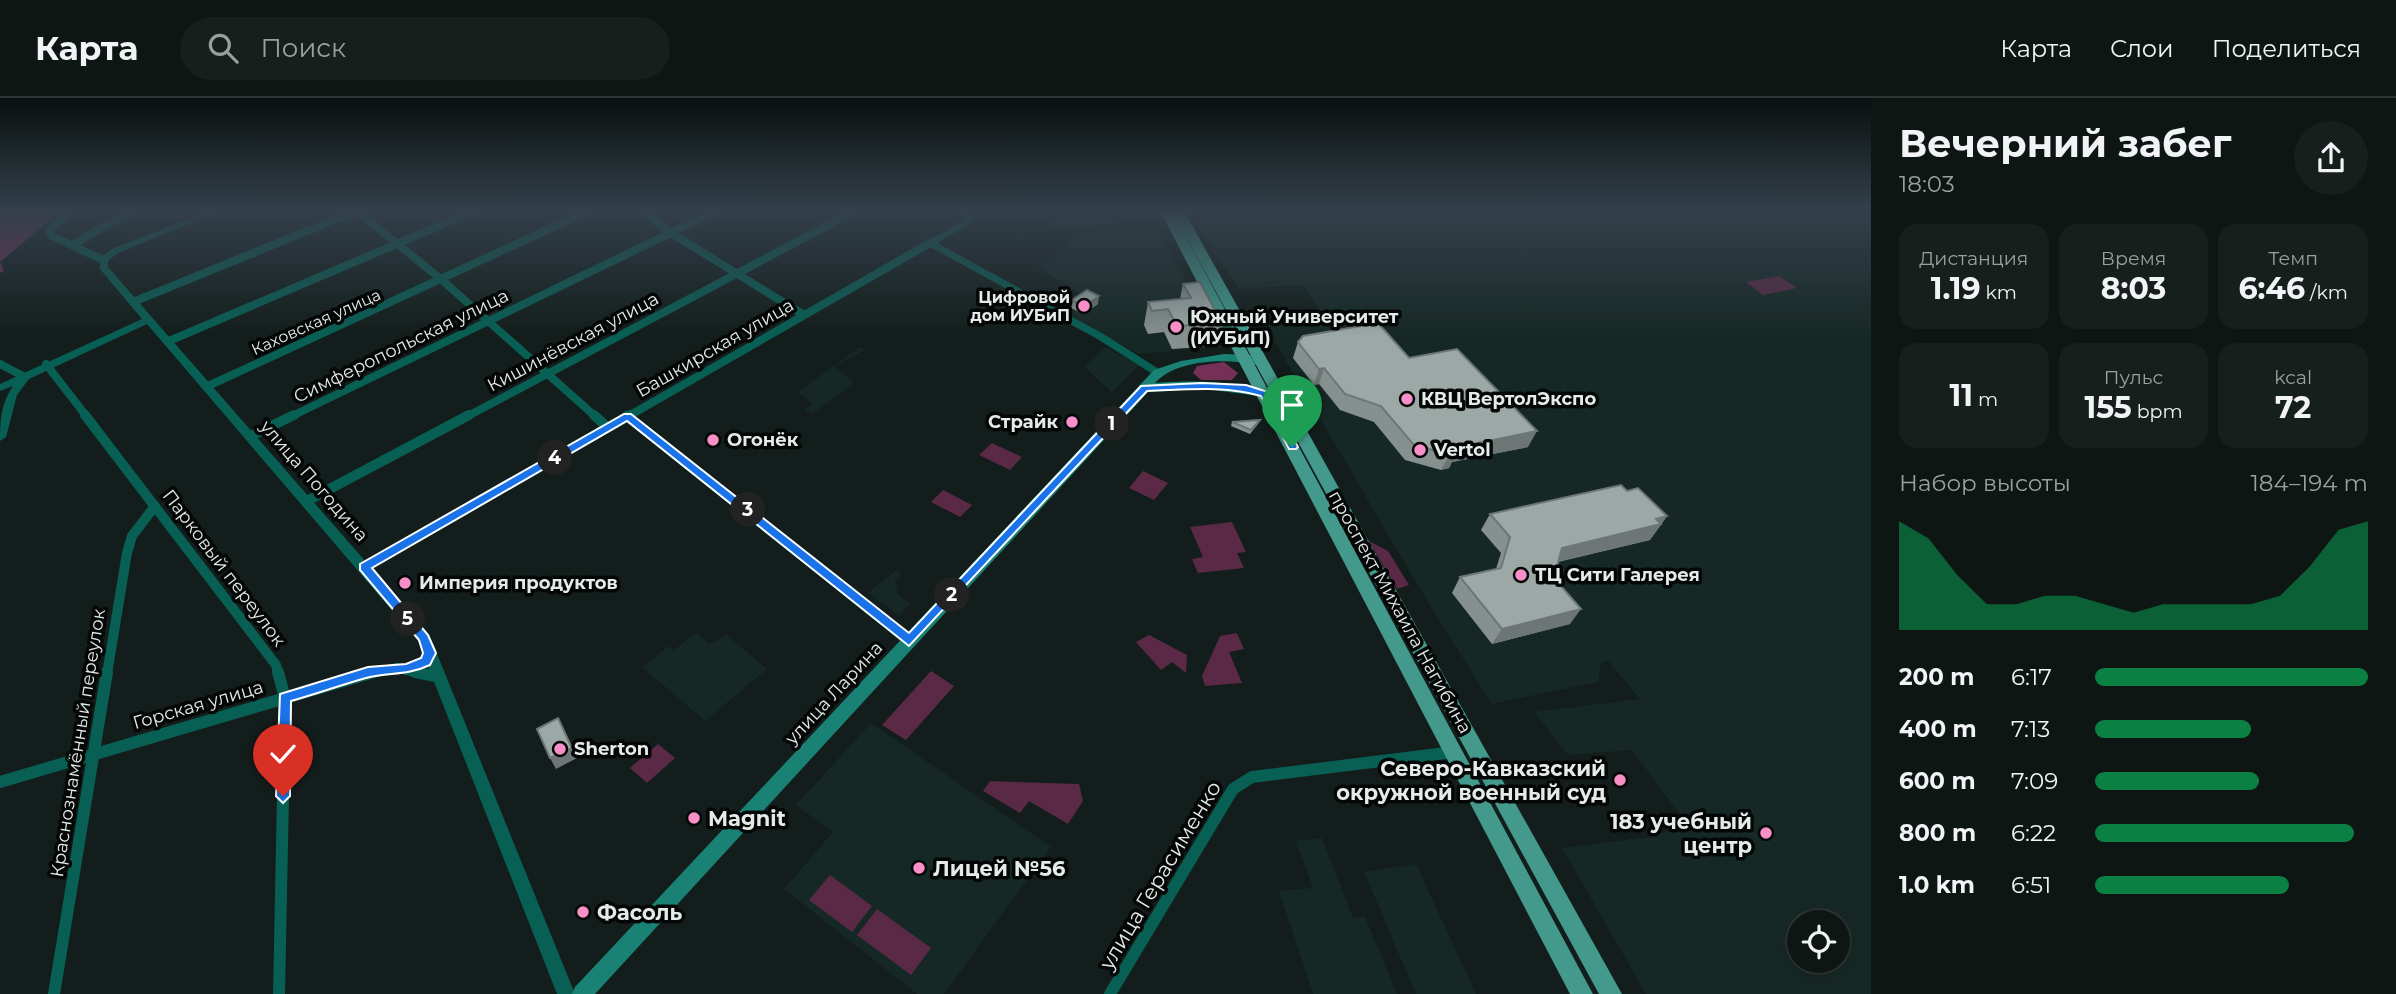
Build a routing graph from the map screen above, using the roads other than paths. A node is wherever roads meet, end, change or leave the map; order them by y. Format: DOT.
graph roads {
  1 [pos="90,253"];
  2 [pos="113,253"];
  3 [pos="254,253"];
  4 [pos="380,253"];
  5 [pos="411,253"];
  6 [pos="500,253"];
  7 [pos="630,253"];
  8 [pos="703,253"];
  9 [pos="774,253"];
  10 [pos="913,253"];
  11 [pos="948,253"];
  12 [pos="1189,253"];
  13 [pos="1201,253"];
  14 [pos="103,260"];
  15 [pos="735,273"];
  16 [pos="442,280"];
  17 [pos="133,302"];
  18 [pos="804,315"];
  19 [pos="150,319"];
  20 [pos="488,321"];
  21 [pos="169,341"];
  22 [pos="1244,355"];
  23 [pos="1261,362"];
  24 [pos="0,364"];
  25 [pos="46,364"];
  26 [pos="1189,364"];
  27 [pos="1158,373"];
  28 [pos="547,374"];
  29 [pos="25,377"];
  30 [pos="1172,385"];
  31 [pos="208,386"];
  32 [pos="1198,386"];
  33 [pos="1260,386"];
  34 [pos="0,388"];
  35 [pos="1144,388"];
  36 [pos="627,416"];
  37 [pos="607,427"];
  38 [pos="251,436"];
  39 [pos="0,437"];
  40 [pos="307,501"];
  41 [pos="155,506"];
  42 [pos="365,567"];
  43 [pos="909,641"];
  44 [pos="429,653"];
  45 [pos="407,670"];
  46 [pos="439,677"];
  47 [pos="285,698"];
  48 [pos="1454,752"];
  49 [pos="94,753"];
  50 [pos="0,782"];
  51 [pos="54,994"];
  52 [pos="279,994"];
  53 [pos="566,994"];
  54 [pos="582,994"];
  55 [pos="1110,994"];
  56 [pos="1583,994"];
  57 [pos="1611,994"];
  1 -- 14 [label="street, улица Погодина"];
  2 -- 14 [label="street"];
  3 -- 17 [label="street"];
  4 -- 21 [label="street"];
  5 -- 16 [label="street"];
  6 -- 16 [label="street, Каховская улица"];
  7 -- 20 [label="street, Симферопольская улица"];
  8 -- 15 [label="street"];
  9 -- 15 [label="street, Кишинёвская улица"];
  10 -- 18 [label="street, Башкирская улица"];
  11 -- 27 [label="street"];
  12 -- 22 [label="main road, проспект Михаила Нагибина"];
  13 -- 23 [label="main road, проспект Михаила Нагибина"];
  14 -- 17 [label="street, улица Погодина"];
  15 -- 18 [label="street"];
  15 -- 28 [label="street, Кишинёвская улица"];
  16 -- 20 [label="street"];
  16 -- 31 [label="street, Каховская улица"];
  17 -- 19 [label="street, улица Погодина"];
  18 -- 36 [label="street, Башкирская улица"];
  19 -- 21 [label="street, улица Погодина"];
  19 -- 25 [label="street"];
  20 -- 28 [label="street"];
  20 -- 38 [label="street, Симферопольская улица"];
  21 -- 31 [label="street, улица Погодина"];
  22 -- 23 [label="main road"];
  22 -- 26 [label="main road"];
  22 -- 33 [label="main road, проспект Михаила Нагибина"];
  23 -- 33 [label="main road, проспект Михаила Нагибина"];
  24 -- 29 [label="street"];
  25 -- 29 [label="street"];
  25 -- 41 [label="street, Парковый переулок"];
  26 -- 27 [label="main road"];
  26 -- 32 [label="main road"];
  27 -- 30 [label="main road"];
  27 -- 35 [label="main road, улица Ларина"];
  28 -- 37 [label="street"];
  28 -- 40 [label="street, Кишинёвская улица"];
  29 -- 34 [label="street"];
  29 -- 39 [label="street"];
  30 -- 32 [label="main road"];
  30 -- 35 [label="main road"];
  31 -- 38 [label="street, улица Погодина"];
  32 -- 33 [label="main road"];
  33 -- 48 [label="main road, проспект Михаила Нагибина"];
  33 -- 57 [label="main road, проспект Михаила Нагибина"];
  35 -- 43 [label="main road, улица Ларина"];
  36 -- 37 [label="street, Башкирская улица"];
  36 -- 43 [label="street"];
  37 -- 42 [label="street, Башкирская улица"];
  38 -- 40 [label="street, улица Погодина"];
  40 -- 42 [label="street, улица Погодина"];
  41 -- 47 [label="street, Парковый переулок"];
  41 -- 49 [label="street, Краснознамённый переулок"];
  42 -- 44 [label="street, улица Погодина"];
  43 -- 54 [label="main road, улица Ларина"];
  44 -- 45 [label="street"];
  44 -- 46 [label="street, улица Погодина"];
  45 -- 46 [label="street, Горская улица"];
  45 -- 47 [label="street, Горская улица"];
  46 -- 53 [label="street, улица Погодина"];
  47 -- 49 [label="street, Горская улица"];
  47 -- 52 [label="street, Парковый переулок"];
  48 -- 55 [label="street, улица Герасименко"];
  48 -- 56 [label="main road, проспект Михаила Нагибина"];
  49 -- 50 [label="street, Горская улица"];
  49 -- 51 [label="street, Краснознамённый переулок"];
}
